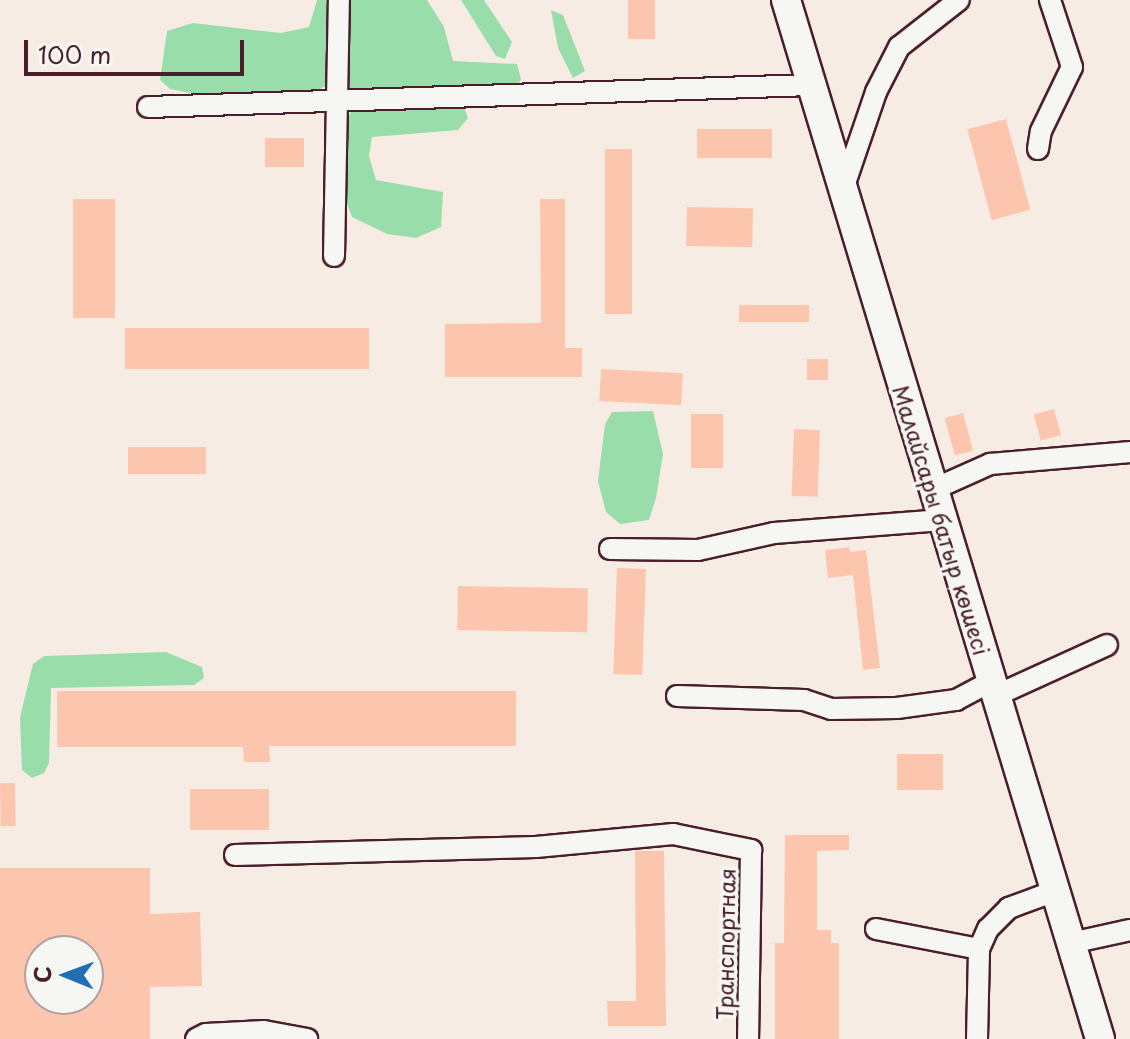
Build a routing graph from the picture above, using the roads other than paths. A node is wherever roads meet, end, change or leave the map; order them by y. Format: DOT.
graph roads {
  1 [pos="339,0"];
  2 [pos="786,0"];
  3 [pos="959,0"];
  4 [pos="1050,0"];
  5 [pos="810,85"];
  6 [pos="335,101"];
  7 [pos="148,107"];
  8 [pos="1038,149"];
  9 [pos="842,192"];
  10 [pos="334,256"];
  11 [pos="1130,452"];
  12 [pos="932,490"];
  13 [pos="942,520"];
  14 [pos="610,549"];
  15 [pos="1107,645"];
  16 [pos="993,689"];
  17 [pos="677,696"];
  18 [pos="235,855"];
  19 [pos="1055,891"];
  20 [pos="876,929"];
  21 [pos="1130,930"];
  22 [pos="1071,943"];
  23 [pos="979,949"];
  24 [pos="196,1039"];
  25 [pos="307,1039"];
  26 [pos="748,1039"];
  27 [pos="977,1039"];
  28 [pos="1100,1039"];
  1 -- 6 [label="street"];
  2 -- 5 [label="highway, Малайсары батыр көшесі"];
  3 -- 9 [label="street"];
  4 -- 8 [label="street"];
  5 -- 6 [label="street"];
  5 -- 9 [label="highway, Малайсары батыр көшесі"];
  6 -- 7 [label="street"];
  6 -- 10 [label="street"];
  9 -- 12 [label="highway, Малайсары батыр көшесі"];
  11 -- 12 [label="street"];
  12 -- 13 [label="highway, Малайсары батыр көшесі"];
  13 -- 14 [label="street"];
  13 -- 16 [label="highway, Малайсары батыр көшесі"];
  15 -- 16 [label="street"];
  16 -- 17 [label="street"];
  16 -- 19 [label="highway, Малайсары батыр көшесі"];
  18 -- 26 [label="street, Транспортная"];
  19 -- 22 [label="highway, Малайсары батыр көшесі"];
  19 -- 23 [label="street"];
  20 -- 23 [label="street"];
  21 -- 22 [label="street"];
  22 -- 28 [label="highway, Малайсары батыр көшесі"];
  23 -- 27 [label="street"];
  24 -- 25 [label="street"];
}
